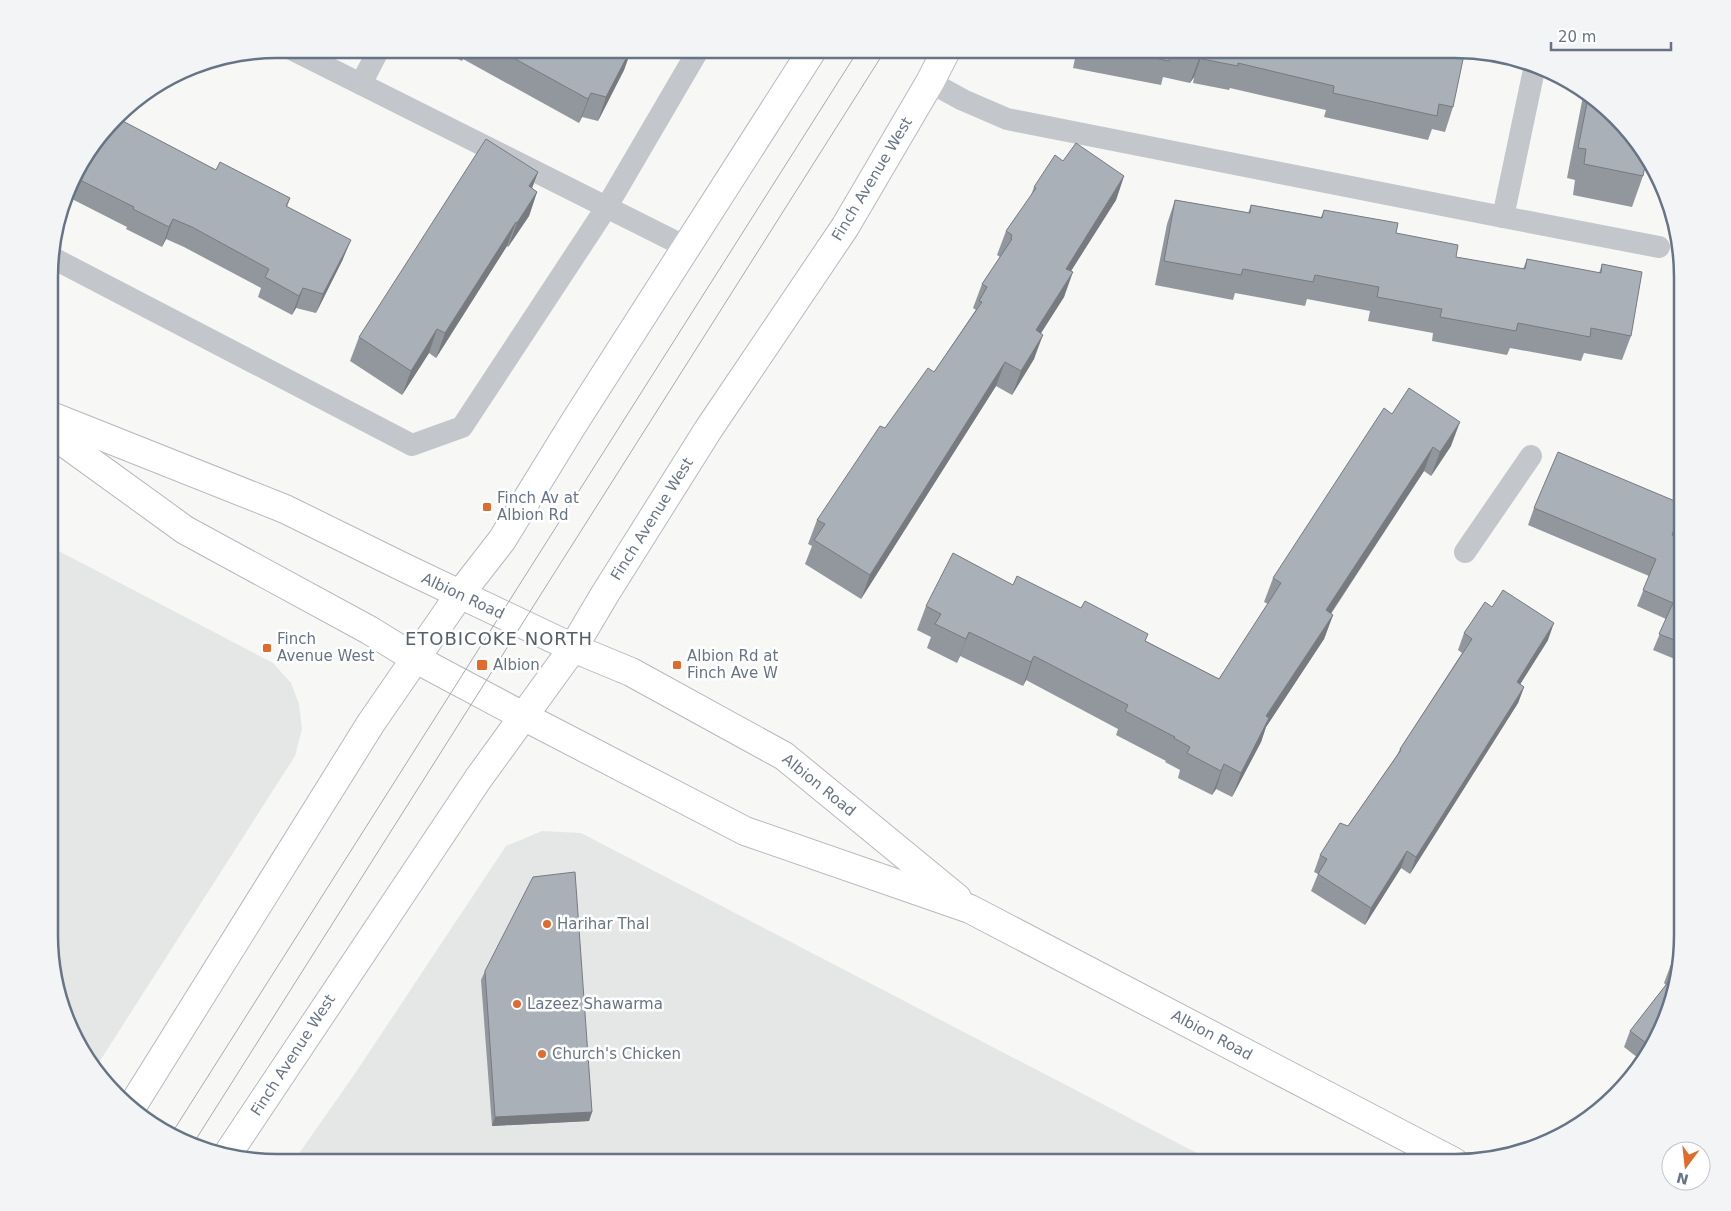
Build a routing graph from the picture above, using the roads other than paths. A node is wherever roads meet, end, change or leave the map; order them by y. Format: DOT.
graph roads {
  1 [pos="309,58"];
  2 [pos="374,58"];
  3 [pos="694,58"];
  4 [pos="808,58"];
  5 [pos="942,58"];
  6 [pos="1533,72"];
  7 [pos="930,82"];
  8 [pos="361,84"];
  9 [pos="606,208"];
  10 [pos="1503,217"];
  11 [pos="686,247"];
  12 [pos="1659,247"];
  13 [pos="58,261"];
  14 [pos="58,419"];
  15 [pos="58,438"];
  16 [pos="1531,456"];
  17 [pos="1465,552"];
  18 [pos="460,594"];
  19 [pos="573,648"];
  20 [pos="416,659"];
  21 [pos="523,716"];
  22 [pos="970,909"];
  23 [pos="136,1102"];
  24 [pos="231,1148"];
  25 [pos="1439,1154"];
  1 -- 8 [label="lane"];
  2 -- 8 [label="lane"];
  3 -- 9 [label="lane"];
  4 -- 11 [label="main road"];
  5 -- 7 [label="main road, Finch Avenue West"];
  6 -- 10 [label="lane"];
  7 -- 10 [label="lane"];
  7 -- 19 [label="main road, Finch Avenue West"];
  8 -- 9 [label="lane"];
  9 -- 11 [label="lane"];
  9 -- 13 [label="lane"];
  10 -- 12 [label="lane"];
  11 -- 18 [label="main road"];
  14 -- 18 [label="main road, Albion Road"];
  15 -- 20 [label="main road, Albion Road"];
  16 -- 17 [label="lane"];
  18 -- 19 [label="main road, Albion Road"];
  18 -- 20 [label="main road"];
  19 -- 21 [label="main road, Finch Avenue West"];
  19 -- 22 [label="main road, Albion Road"];
  20 -- 21 [label="main road, Albion Road"];
  20 -- 23 [label="main road"];
  21 -- 22 [label="main road, Albion Road"];
  21 -- 24 [label="main road, Finch Avenue West"];
  22 -- 25 [label="main road, Albion Road"];
}
